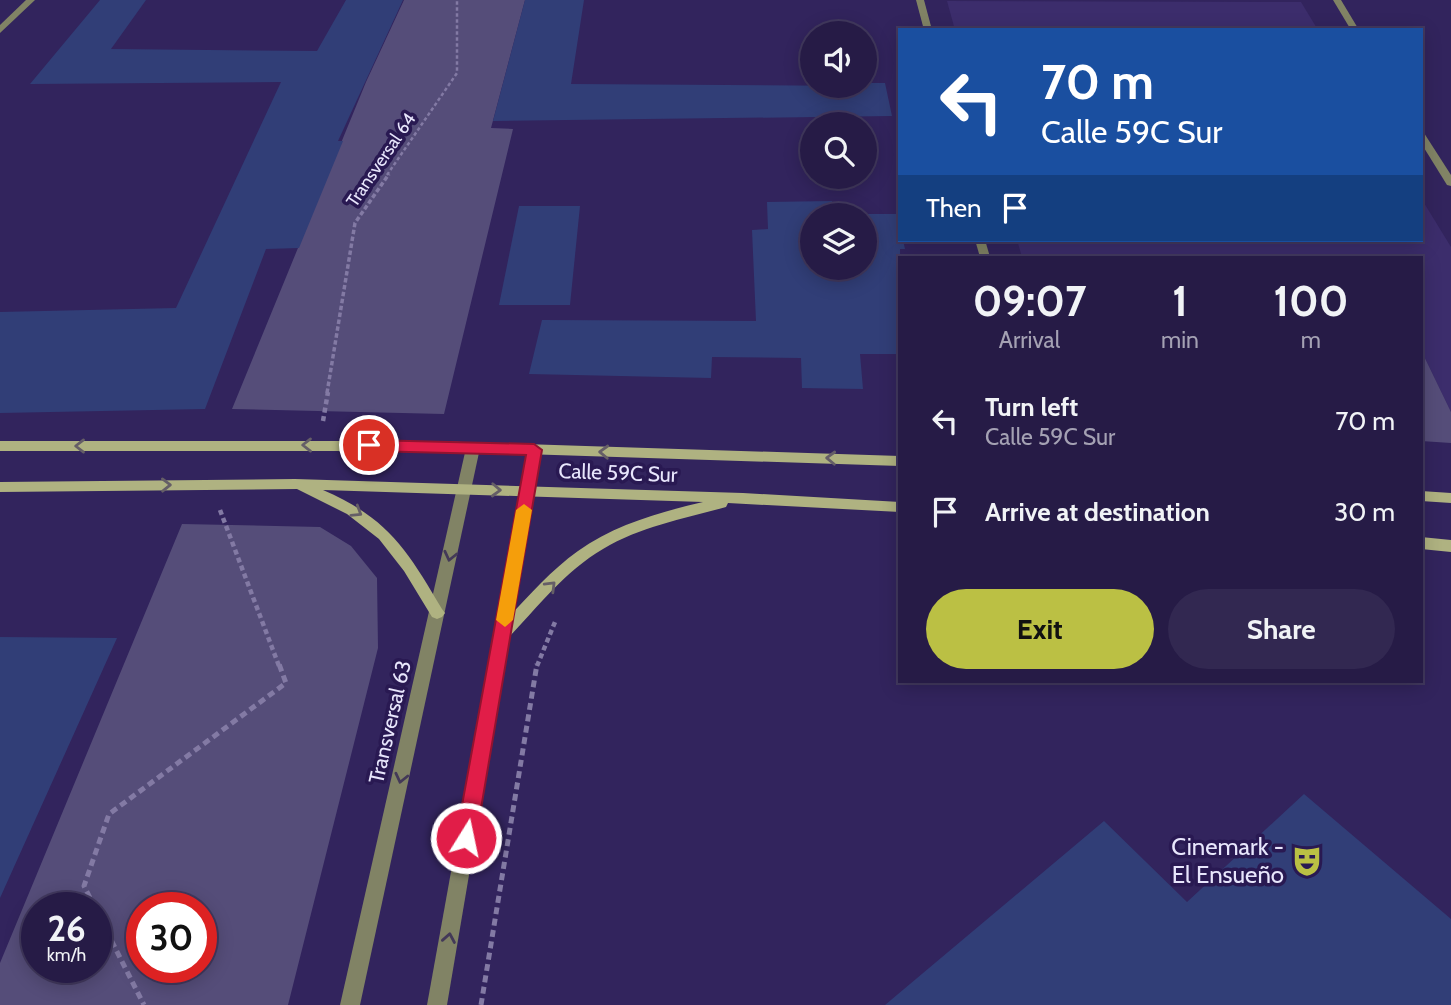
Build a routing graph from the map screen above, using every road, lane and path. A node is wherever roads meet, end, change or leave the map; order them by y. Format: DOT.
graph roads {
  1 [pos="31,0"];
  2 [pos="457,0"];
  3 [pos="920,0"];
  4 [pos="1337,0"];
  5 [pos="927,28"];
  6 [pos="1354,28"];
  7 [pos="0,30"];
  8 [pos="1423,138"];
  9 [pos="1451,183"];
  10 [pos="323,425"];
  11 [pos="0,446"];
  12 [pos="473,448"];
  13 [pos="534,450"];
  14 [pos="898,461"];
  15 [pos="295,484"];
  16 [pos="0,487"];
  17 [pos="465,489"];
  18 [pos="527,491"];
  19 [pos="1423,496"];
  20 [pos="743,498"];
  21 [pos="1451,498"];
  22 [pos="898,507"];
  23 [pos="220,510"];
  24 [pos="1423,543"];
  25 [pos="1451,546"];
  26 [pos="561,609"];
  27 [pos="437,613"];
  28 [pos="502,634"];
  29 [pos="87,892"];
  30 [pos="112,941"];
  31 [pos="144,1005"];
  32 [pos="350,1005"];
  33 [pos="437,1005"];
  34 [pos="481,1005"];
  1 -- 7 [label="street"];
  2 -- 10 [label="path, Transversal 64"];
  3 -- 5 [label="street"];
  4 -- 6 [label="street"];
  8 -- 9 [label="street"];
  12 -- 11 [label="street, Calle 59C Sur, one-way"];
  12 -- 13 [label="street, Calle 59C Sur"];
  12 -- 17 [label="street, Transversal 63"];
  14 -- 13 [label="street, Calle 59C Sur, one-way"];
  13 -- 18 [label="street"];
  16 -- 15 [label="street, Calle 59C Sur, one-way"];
  15 -- 17 [label="street, Calle 59C Sur"];
  15 -- 27 [label="street, one-way"];
  17 -- 18 [label="street, Calle 59C Sur, one-way"];
  17 -- 27 [label="street, Transversal 63, one-way"];
  18 -- 20 [label="street, Calle 59C Sur"];
  18 -- 28 [label="street"];
  19 -- 21 [label="street"];
  20 -- 22 [label="street, Calle 59C Sur"];
  28 -- 20 [label="street, one-way"];
  23 -- 29 [label="path"];
  24 -- 25 [label="street"];
  26 -- 34 [label="path"];
  27 -- 32 [label="street, Transversal 63, one-way"];
  33 -- 28 [label="street, one-way"];
  30 -- 31 [label="path"];
}
